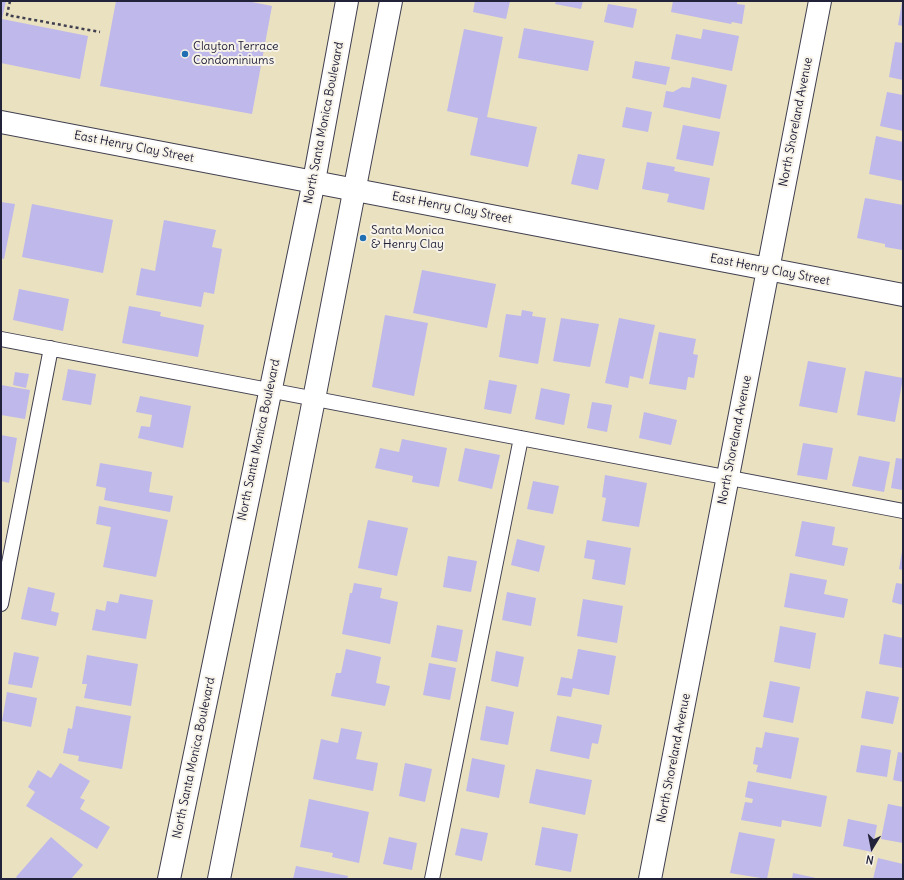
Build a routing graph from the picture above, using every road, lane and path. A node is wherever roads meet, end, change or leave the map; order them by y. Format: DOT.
graph roads {
  1 [pos="10,1"];
  2 [pos="347,1"];
  3 [pos="391,1"];
  4 [pos="820,1"];
  5 [pos="100,32"];
  6 [pos="1,122"];
  7 [pos="314,181"];
  8 [pos="355,189"];
  9 [pos="767,269"];
  10 [pos="903,295"];
  11 [pos="1,339"];
  12 [pos="51,348"];
  13 [pos="270,390"];
  14 [pos="314,399"];
  15 [pos="521,438"];
  16 [pos="728,478"];
  17 [pos="903,511"];
  18 [pos="1,604"];
  19 [pos="169,879"];
  20 [pos="219,879"];
  21 [pos="432,879"];
  22 [pos="650,879"];
  1 -- 5 [label="path"];
  2 -- 7 [label="street, North Santa Monica Boulevard"];
  3 -- 8 [label="street"];
  4 -- 9 [label="street, North Shoreland Avenue"];
  6 -- 7 [label="street, East Henry Clay Street"];
  7 -- 8 [label="street, East Henry Clay Street"];
  7 -- 13 [label="street, North Santa Monica Boulevard"];
  8 -- 9 [label="street, East Henry Clay Street"];
  8 -- 14 [label="street"];
  9 -- 10 [label="street, East Henry Clay Street"];
  9 -- 16 [label="street, North Shoreland Avenue"];
  11 -- 12 [label="lane"];
  12 -- 13 [label="lane"];
  12 -- 18 [label="lane"];
  13 -- 14 [label="lane"];
  13 -- 19 [label="street, North Santa Monica Boulevard"];
  14 -- 15 [label="lane"];
  14 -- 20 [label="street"];
  15 -- 16 [label="lane"];
  15 -- 21 [label="lane"];
  16 -- 17 [label="lane"];
  16 -- 22 [label="street, North Shoreland Avenue"];
}
